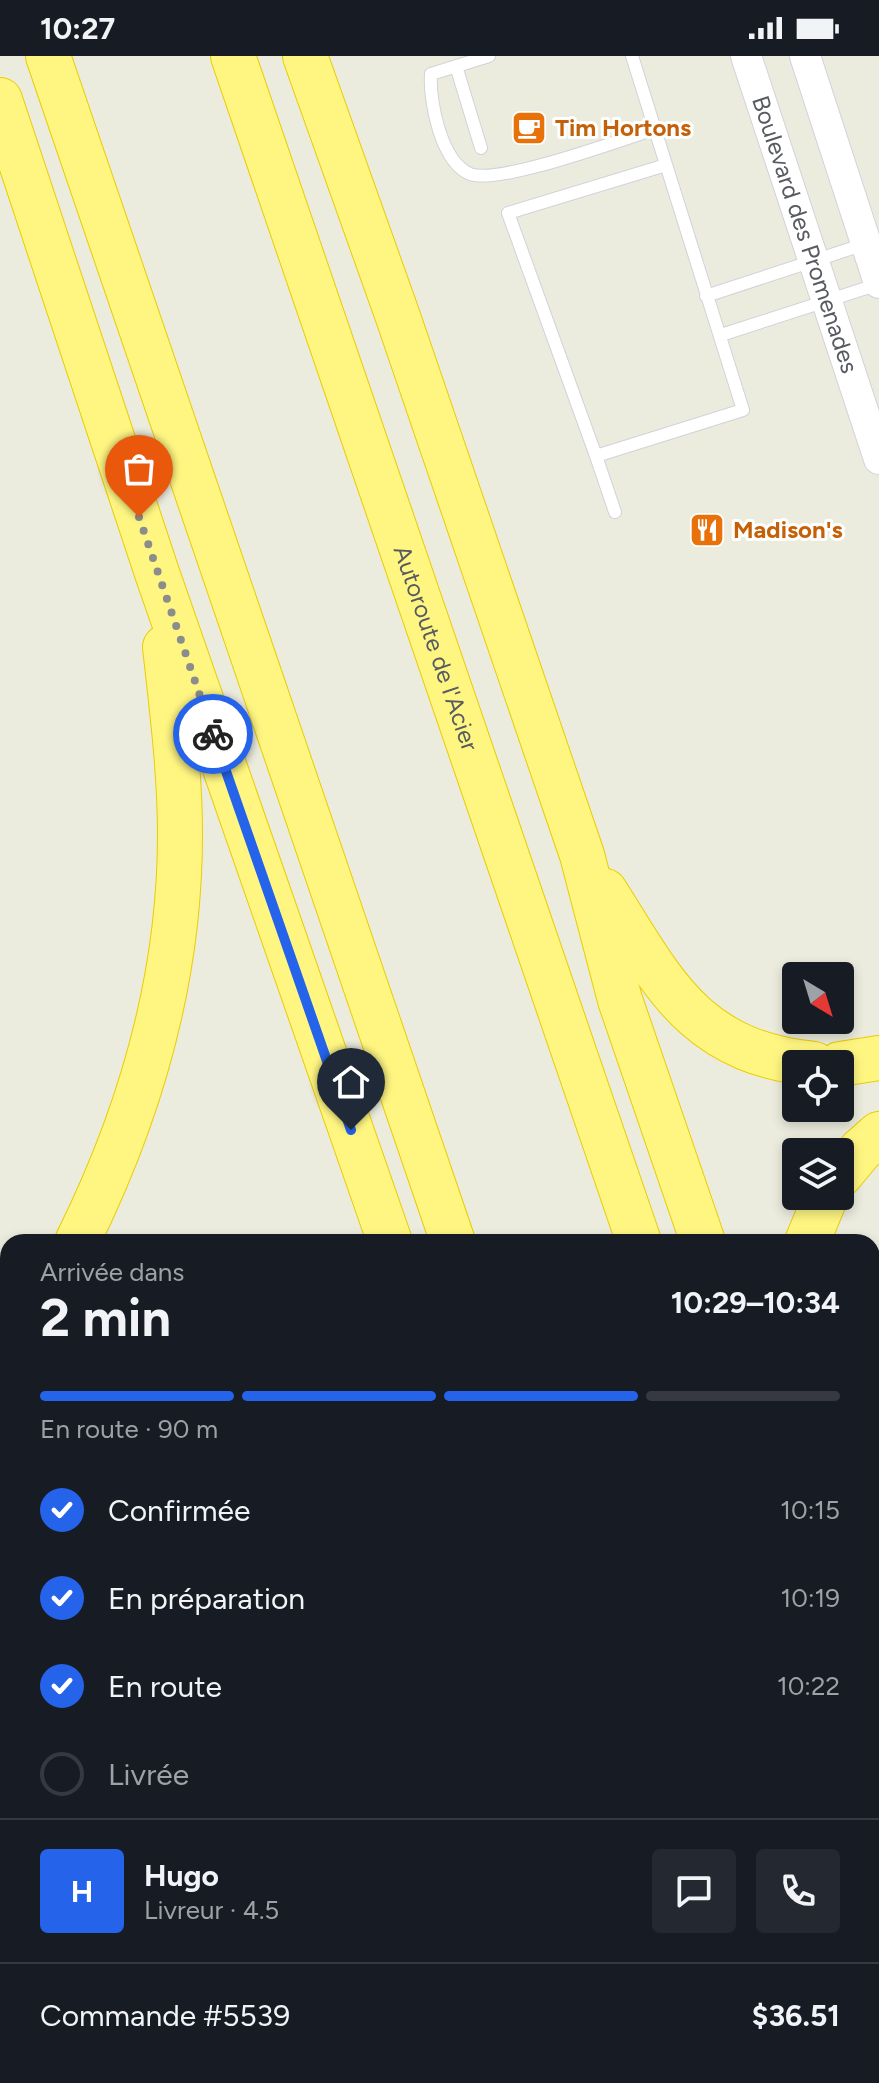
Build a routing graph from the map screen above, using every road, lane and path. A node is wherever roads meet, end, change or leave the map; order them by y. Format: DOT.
graph roads {
  1 [pos="48,56"];
  2 [pos="233,56"];
  3 [pos="305,56"];
  4 [pos="489,56"];
  5 [pos="632,56"];
  6 [pos="746,56"];
  7 [pos="805,56"];
  8 [pos="456,66"];
  9 [pos="0,100"];
  10 [pos="655,129"];
  11 [pos="481,148"];
  12 [pos="666,165"];
  13 [pos="872,241"];
  14 [pos="814,262"];
  15 [pos="879,284"];
  16 [pos="706,296"];
  17 [pos="828,302"];
  18 [pos="721,335"];
  19 [pos="596,456"];
  20 [pos="879,459"];
  21 [pos="615,512"];
  22 [pos="157,573"];
  23 [pos="582,855"];
  24 [pos="879,1058"];
  25 [pos="782,1059"];
  26 [pos="854,1062"];
  27 [pos="820,1210"];
  28 [pos="81,1234"];
  29 [pos="387,1234"];
  30 [pos="450,1234"];
  31 [pos="636,1234"];
  32 [pos="700,1234"];
  33 [pos="810,1234"];
  1 -- 30 [label="highway"];
  2 -- 31 [label="highway, Autoroute de l'Acier"];
  3 -- 23 [label="highway"];
  4 -- 8 [label="lane"];
  5 -- 10 [label="lane"];
  6 -- 14 [label="street, Boulevard des Promenades"];
  7 -- 13 [label="street"];
  8 -- 10 [label="lane"];
  8 -- 11 [label="lane"];
  9 -- 22 [label="highway"];
  10 -- 12 [label="lane"];
  12 -- 16 [label="lane"];
  12 -- 19 [label="lane"];
  13 -- 14 [label="lane"];
  13 -- 15 [label="street"];
  14 -- 16 [label="lane"];
  14 -- 17 [label="street, Boulevard des Promenades"];
  15 -- 17 [label="lane"];
  16 -- 18 [label="lane"];
  17 -- 18 [label="lane"];
  17 -- 20 [label="street, Boulevard des Promenades"];
  18 -- 19 [label="lane"];
  19 -- 21 [label="lane"];
  22 -- 28 [label="highway"];
  22 -- 29 [label="highway"];
  23 -- 25 [label="highway"];
  23 -- 32 [label="highway"];
  24 -- 26 [label="highway"];
  27 -- 33 [label="highway"];
}
